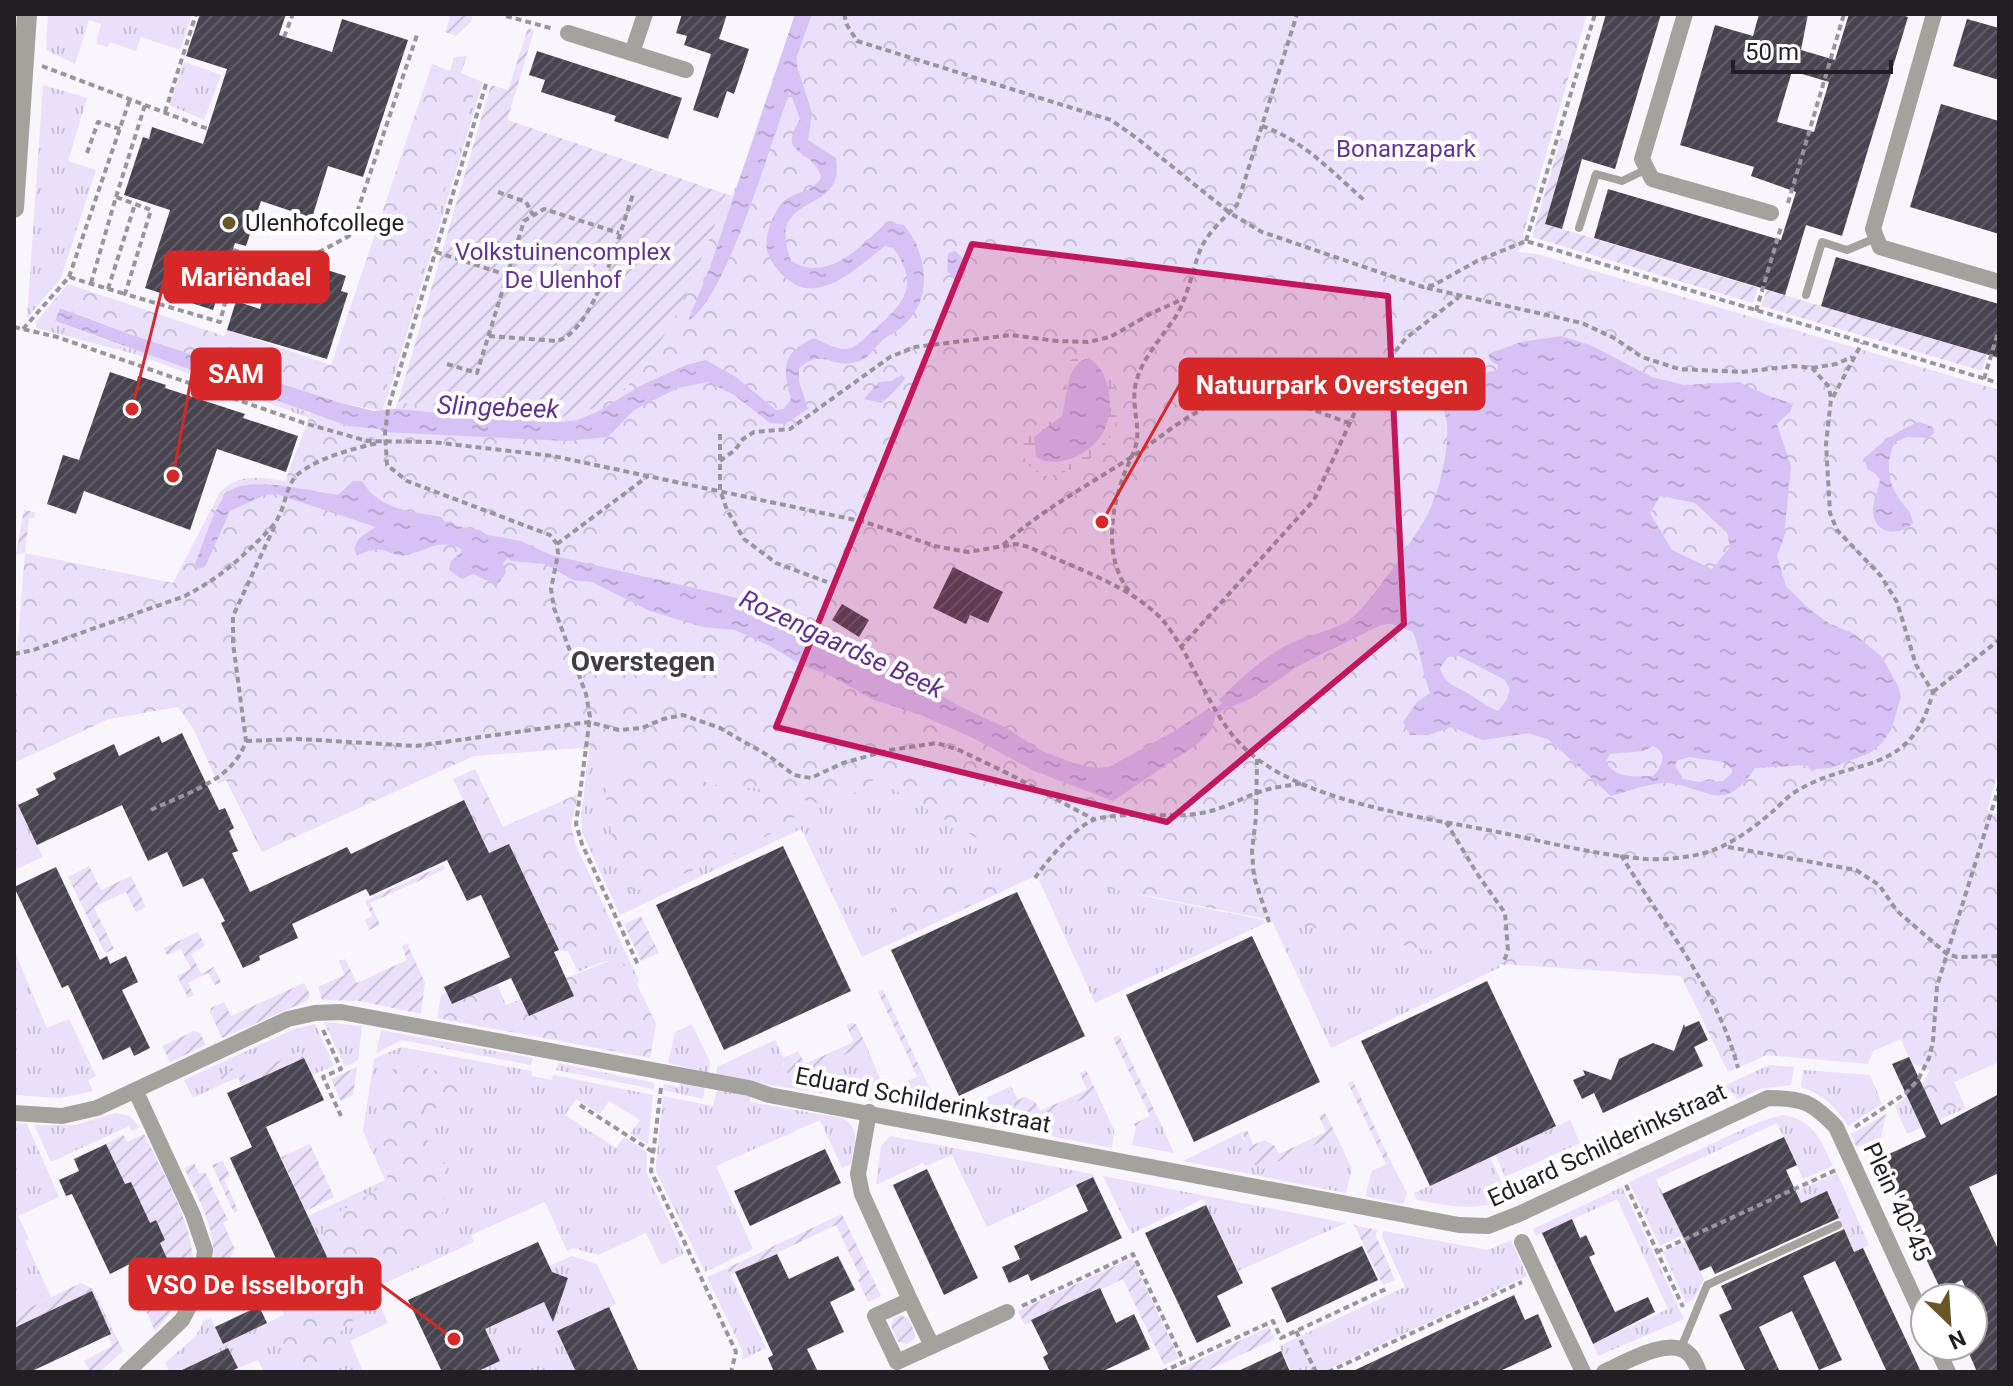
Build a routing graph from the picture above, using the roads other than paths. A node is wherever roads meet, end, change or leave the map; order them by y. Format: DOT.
graph roads {
  1 [pos="27,14"];
  2 [pos="645,14"];
  3 [pos="1685,14"];
  4 [pos="1934,14"];
  5 [pos="568,33"];
  6 [pos="632,53"];
  7 [pos="686,70"];
  8 [pos="1647,169"];
  9 [pos="14,208"];
  10 [pos="1771,213"];
  11 [pos="1579,228"];
  12 [pos="1877,238"];
  13 [pos="1999,282"];
  14 [pos="1806,295"];
  15 [pos="136,1092"];
  16 [pos="1817,1107"];
  17 [pos="869,1112"];
  18 [pos="14,1113"];
  19 [pos="1838,1225"];
  20 [pos="1522,1242"];
  21 [pos="1909,1287"];
  22 [pos="910,1300"];
  23 [pos="1007,1312"];
  24 [pos="932,1346"];
  25 [pos="1681,1348"];
  26 [pos="127,1372"];
  27 [pos="1583,1372"];
  28 [pos="1604,1372"];
  29 [pos="1699,1372"];
  1 -- 9 [label="street"];
  2 -- 6 [label="street"];
  3 -- 8 [label="street"];
  4 -- 12 [label="street"];
  5 -- 6 [label="street"];
  6 -- 7 [label="street"];
  8 -- 10 [label="street"];
  8 -- 11 [label="lane"];
  12 -- 13 [label="street"];
  12 -- 14 [label="lane"];
  15 -- 17 [label="street, Eduard Schilderinkstraat"];
  15 -- 18 [label="street, Eduard Schilderinkstraat"];
  15 -- 26 [label="street"];
  16 -- 17 [label="street, Eduard Schilderinkstraat"];
  16 -- 21 [label="street, Plein '40-'45"];
  17 -- 22 [label="street"];
  19 -- 25 [label="lane"];
  20 -- 27 [label="street"];
  22 -- 24 [label="street"];
  22 -- 24 [label="street"];
  23 -- 24 [label="street"];
  25 -- 28 [label="street"];
  25 -- 29 [label="street"];
}
